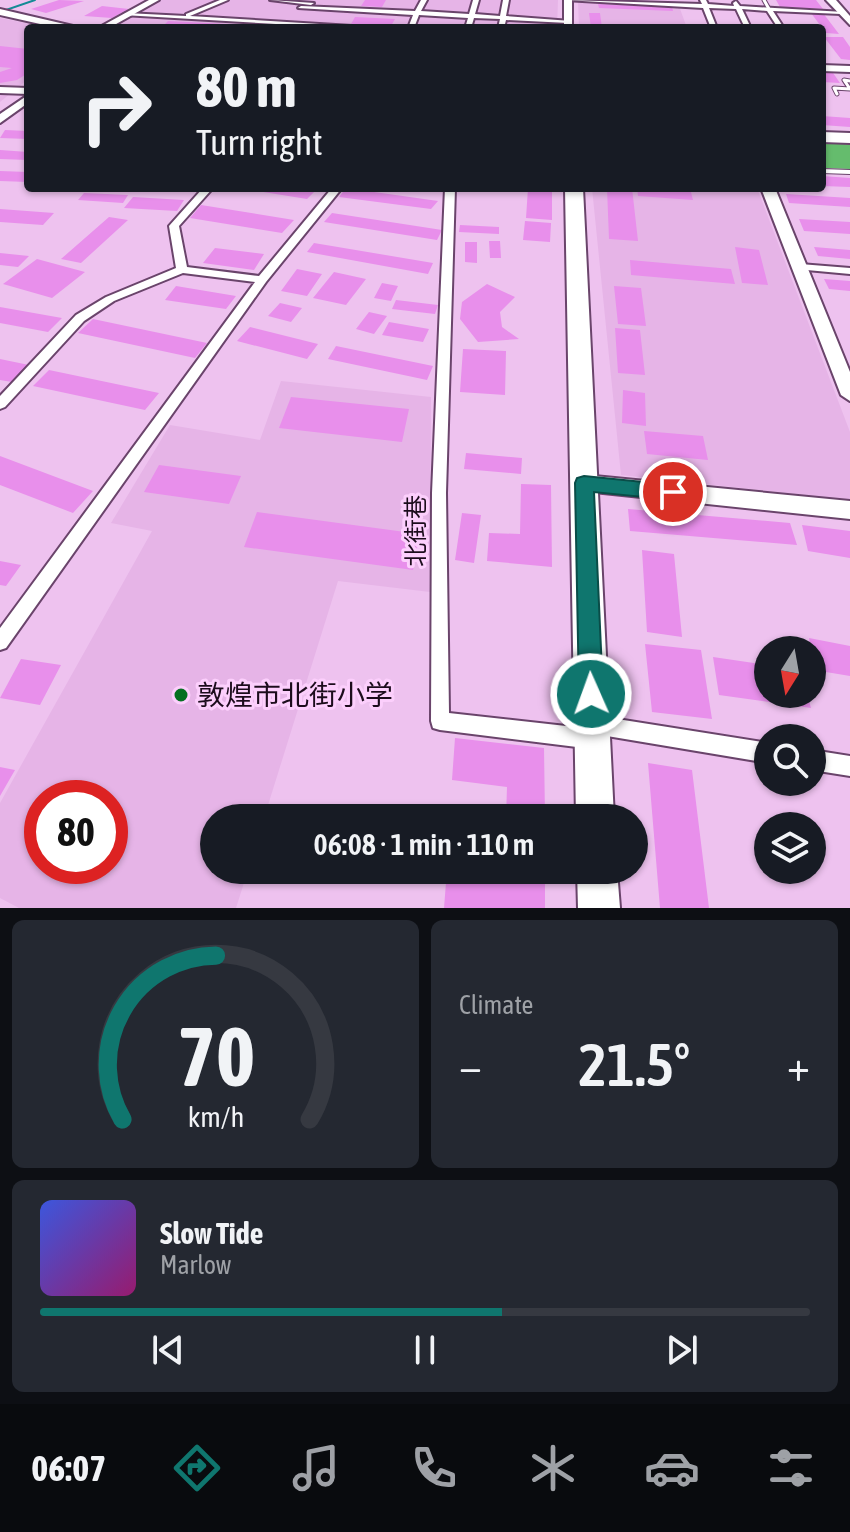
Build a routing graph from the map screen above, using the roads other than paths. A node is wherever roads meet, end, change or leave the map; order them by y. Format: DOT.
graph roads {
  1 [pos="155,0"];
  2 [pos="225,0"];
  3 [pos="273,0"];
  4 [pos="424,0"];
  5 [pos="476,0"];
  6 [pos="506,0"];
  7 [pos="568,0"];
  8 [pos="764,0"];
  9 [pos="831,0"];
  10 [pos="287,1"];
  11 [pos="314,1"];
  12 [pos="671,2"];
  13 [pos="704,3"];
  14 [pos="736,4"];
  15 [pos="301,8"];
  16 [pos="769,9"];
  17 [pos="3,12"];
  18 [pos="841,12"];
  19 [pos="417,13"];
  20 [pos="126,15"];
  21 [pos="471,16"];
  22 [pos="503,17"];
  23 [pos="182,18"];
  24 [pos="272,22"];
  25 [pos="850,22"];
  26 [pos="53,24"];
  27 [pos="109,24"];
  28 [pos="309,24"];
  29 [pos="413,24"];
  30 [pos="469,24"];
  31 [pos="502,24"];
  32 [pos="568,24"];
  33 [pos="712,24"];
  34 [pos="746,24"];
  35 [pos="778,24"];
  36 [pos="826,68"];
  37 [pos="847,69"];
  38 [pos="850,80"];
  39 [pos="0,90"];
  40 [pos="24,91"];
  41 [pos="837,94"];
  42 [pos="24,101"];
  43 [pos="0,120"];
  44 [pos="826,134"];
  45 [pos="850,136"];
  46 [pos="826,171"];
  47 [pos="850,172"];
  48 [pos="204,192"];
  49 [pos="334,192"];
  50 [pos="450,192"];
  51 [pos="574,192"];
  52 [pos="770,192"];
  53 [pos="800,267"];
  54 [pos="182,270"];
  55 [pos="850,271"];
  56 [pos="262,280"];
  57 [pos="850,395"];
  58 [pos="0,404"];
  59 [pos="584,483"];
  60 [pos="850,510"];
  61 [pos="0,642"];
  62 [pos="592,732"];
  63 [pos="754,751"];
  64 [pos="826,762"];
  65 [pos="850,766"];
  66 [pos="595,804"];
  67 [pos="598,884"];
  68 [pos="599,908"];
  1 -- 20 [label="street"];
  2 -- 23 [label="street"];
  3 -- 10 [label="street"];
  4 -- 19 [label="street"];
  5 -- 21 [label="street"];
  6 -- 22 [label="street"];
  7 -- 12 [label="street"];
  7 -- 32 [label="street"];
  8 -- 16 [label="lane"];
  9 -- 18 [label="main road"];
  10 -- 11 [label="street"];
  10 -- 24 [label="street"];
  11 -- 15 [label="street"];
  12 -- 13 [label="street"];
  13 -- 14 [label="street"];
  13 -- 33 [label="street"];
  14 -- 16 [label="street"];
  14 -- 34 [label="street"];
  15 -- 19 [label="street"];
  15 -- 24 [label="street"];
  16 -- 18 [label="street"];
  16 -- 35 [label="street"];
  17 -- 26 [label="street"];
  18 -- 25 [label="main road"];
  19 -- 21 [label="street"];
  19 -- 29 [label="street"];
  20 -- 23 [label="street"];
  20 -- 27 [label="street"];
  21 -- 22 [label="street"];
  21 -- 30 [label="street"];
  22 -- 31 [label="street"];
  22 -- 32 [label="street"];
  23 -- 24 [label="street"];
  24 -- 28 [label="street"];
  36 -- 37 [label="street"];
  37 -- 38 [label="lane"];
  38 -- 41 [label="lane"];
  39 -- 40 [label="main road"];
  42 -- 43 [label="street"];
  44 -- 45 [label="highway"];
  46 -- 47 [label="lane"];
  48 -- 54 [label="street"];
  49 -- 56 [label="street"];
  50 -- 62 [label="street, 北街巷"];
  51 -- 59 [label="highway"];
  52 -- 53 [label="street"];
  53 -- 55 [label="street"];
  53 -- 57 [label="street"];
  54 -- 56 [label="street"];
  54 -- 58 [label="street"];
  56 -- 61 [label="street"];
  59 -- 60 [label="street"];
  59 -- 62 [label="highway"];
  62 -- 63 [label="street"];
  62 -- 66 [label="highway"];
  64 -- 65 [label="street"];
  67 -- 68 [label="highway"];
}
